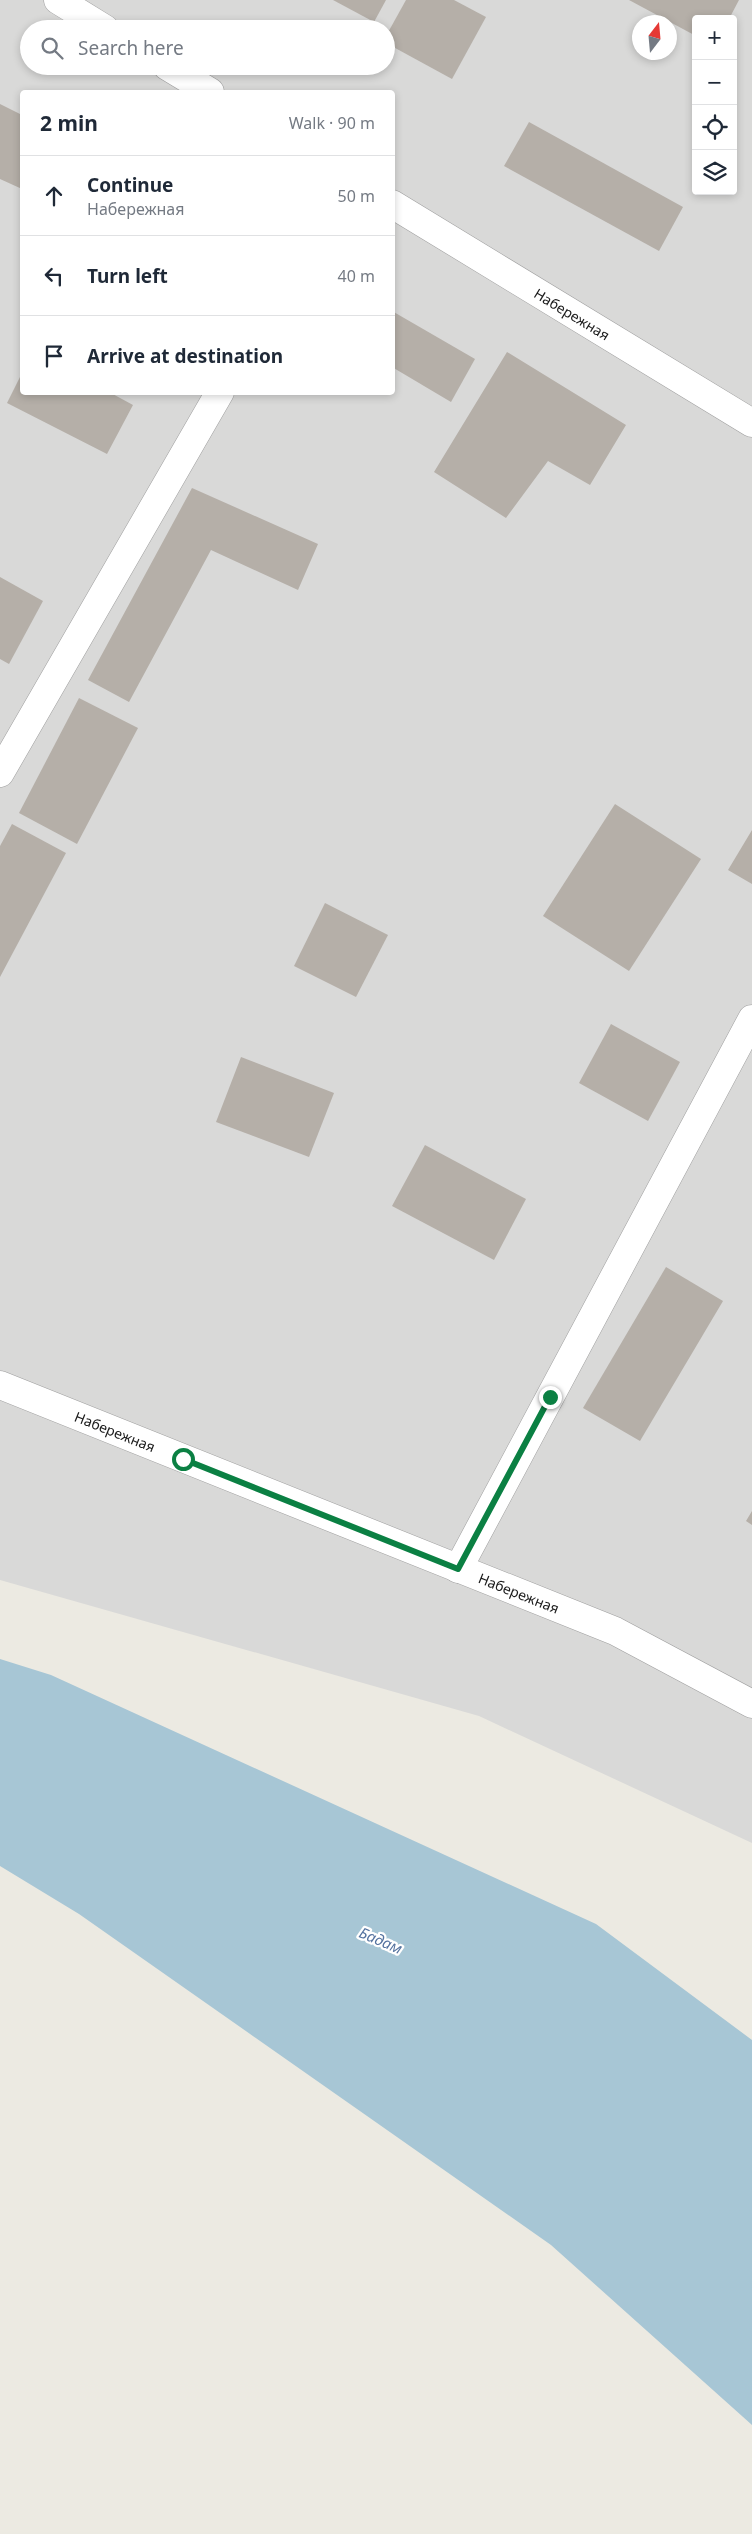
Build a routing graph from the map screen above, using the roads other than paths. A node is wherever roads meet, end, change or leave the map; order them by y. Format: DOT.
graph roads {
  1 [pos="58,0"];
  2 [pos="90,20"];
  3 [pos="182,75"];
  4 [pos="207,90"];
  5 [pos="395,206"];
  6 [pos="218,395"];
  7 [pos="752,423"];
  8 [pos="0,773"];
  9 [pos="752,1019"];
  10 [pos="0,1385"];
  11 [pos="458,1569"];
  12 [pos="752,1704"];
  1 -- 2 [label="street"];
  3 -- 4 [label="street"];
  5 -- 7 [label="street, Набережная"];
  6 -- 8 [label="street"];
  9 -- 11 [label="street"];
  10 -- 11 [label="street, Набережная"];
  11 -- 12 [label="street, Набережная"];
}
